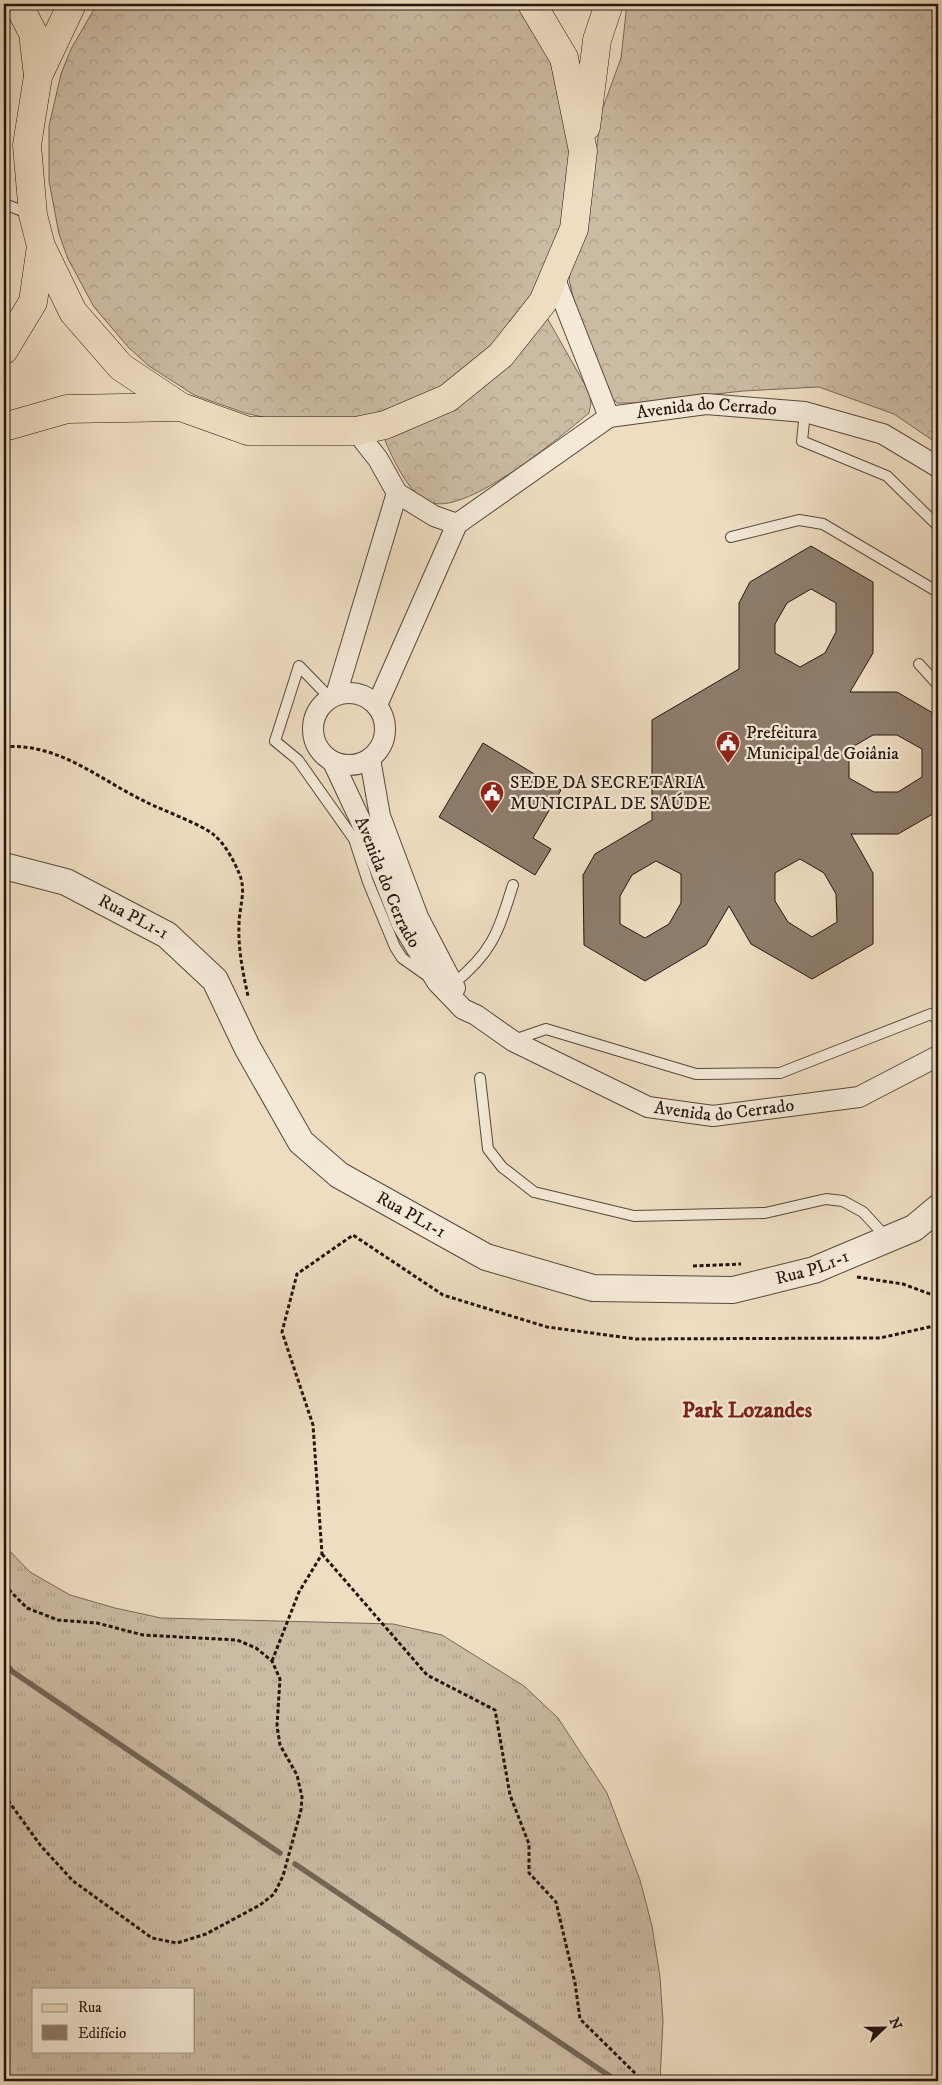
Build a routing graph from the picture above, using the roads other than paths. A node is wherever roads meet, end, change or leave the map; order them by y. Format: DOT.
graph roads {
  1 [pos="18,4"];
  2 [pos="72,4"];
  3 [pos="532,4"];
  4 [pos="609,4"];
  5 [pos="38,76"];
  6 [pos="583,151"];
  7 [pos="4,204"];
  8 [pos="33,215"];
  9 [pos="41,246"];
  10 [pos="554,277"];
  11 [pos="4,350"];
  12 [pos="181,407"];
  13 [pos="805,412"];
  14 [pos="609,417"];
  15 [pos="4,427"];
  16 [pos="356,431"];
  17 [pos="938,467"];
  18 [pos="397,493"];
  19 [pos="457,524"];
  20 [pos="938,526"];
  21 [pos="731,537"];
  22 [pos="938,592"];
  23 [pos="919,664"];
  24 [pos="938,685"];
  25 [pos="333,696"];
  26 [pos="377,705"];
  27 [pos="370,759"];
  28 [pos="333,762"];
  29 [pos="366,828"];
  30 [pos="4,866"];
  31 [pos="513,885"];
  32 [pos="445,983"];
  33 [pos="938,1020"];
  34 [pos="513,1041"];
  35 [pos="938,1056"];
  36 [pos="480,1078"];
  37 [pos="938,1208"];
  38 [pos="888,1238"];
  1 -- 5 [label="main road"];
  2 -- 5 [label="main road"];
  3 -- 6 [label="main road"];
  4 -- 6 [label="main road"];
  5 -- 8 [label="main road"];
  6 -- 10 [label="main road"];
  7 -- 8 [label="lane"];
  8 -- 9 [label="main road"];
  9 -- 11 [label="main road"];
  9 -- 12 [label="main road"];
  10 -- 14 [label="street"];
  10 -- 16 [label="main road"];
  12 -- 15 [label="main road"];
  12 -- 16 [label="main road"];
  13 -- 14 [label="street, Avenida do Cerrado"];
  13 -- 17 [label="street, Avenida do Cerrado"];
  13 -- 20 [label="lane, Avenida do Cerrado"];
  14 -- 19 [label="street, Avenida do Cerrado"];
  16 -- 18 [label="street"];
  18 -- 19 [label="street"];
  18 -- 25 [label="street"];
  19 -- 26 [label="street"];
  21 -- 22 [label="lane"];
  23 -- 24 [label="lane"];
  25 -- 26 [label="street"];
  25 -- 28 [label="street"];
  25 -- 29 [label="lane"];
  26 -- 27 [label="street"];
  27 -- 28 [label="street"];
  27 -- 29 [label="street, Avenida do Cerrado"];
  28 -- 29 [label="street, Avenida do Cerrado"];
  29 -- 32 [label="street, Avenida do Cerrado"];
  30 -- 38 [label="street, Rua PL1-1"];
  31 -- 32 [label="lane"];
  32 -- 34 [label="street, Avenida do Cerrado"];
  33 -- 34 [label="lane, Avenida do Cerrado"];
  34 -- 35 [label="street, Avenida do Cerrado"];
  36 -- 38 [label="lane"];
  37 -- 38 [label="street, Rua PL1-1"];
}
